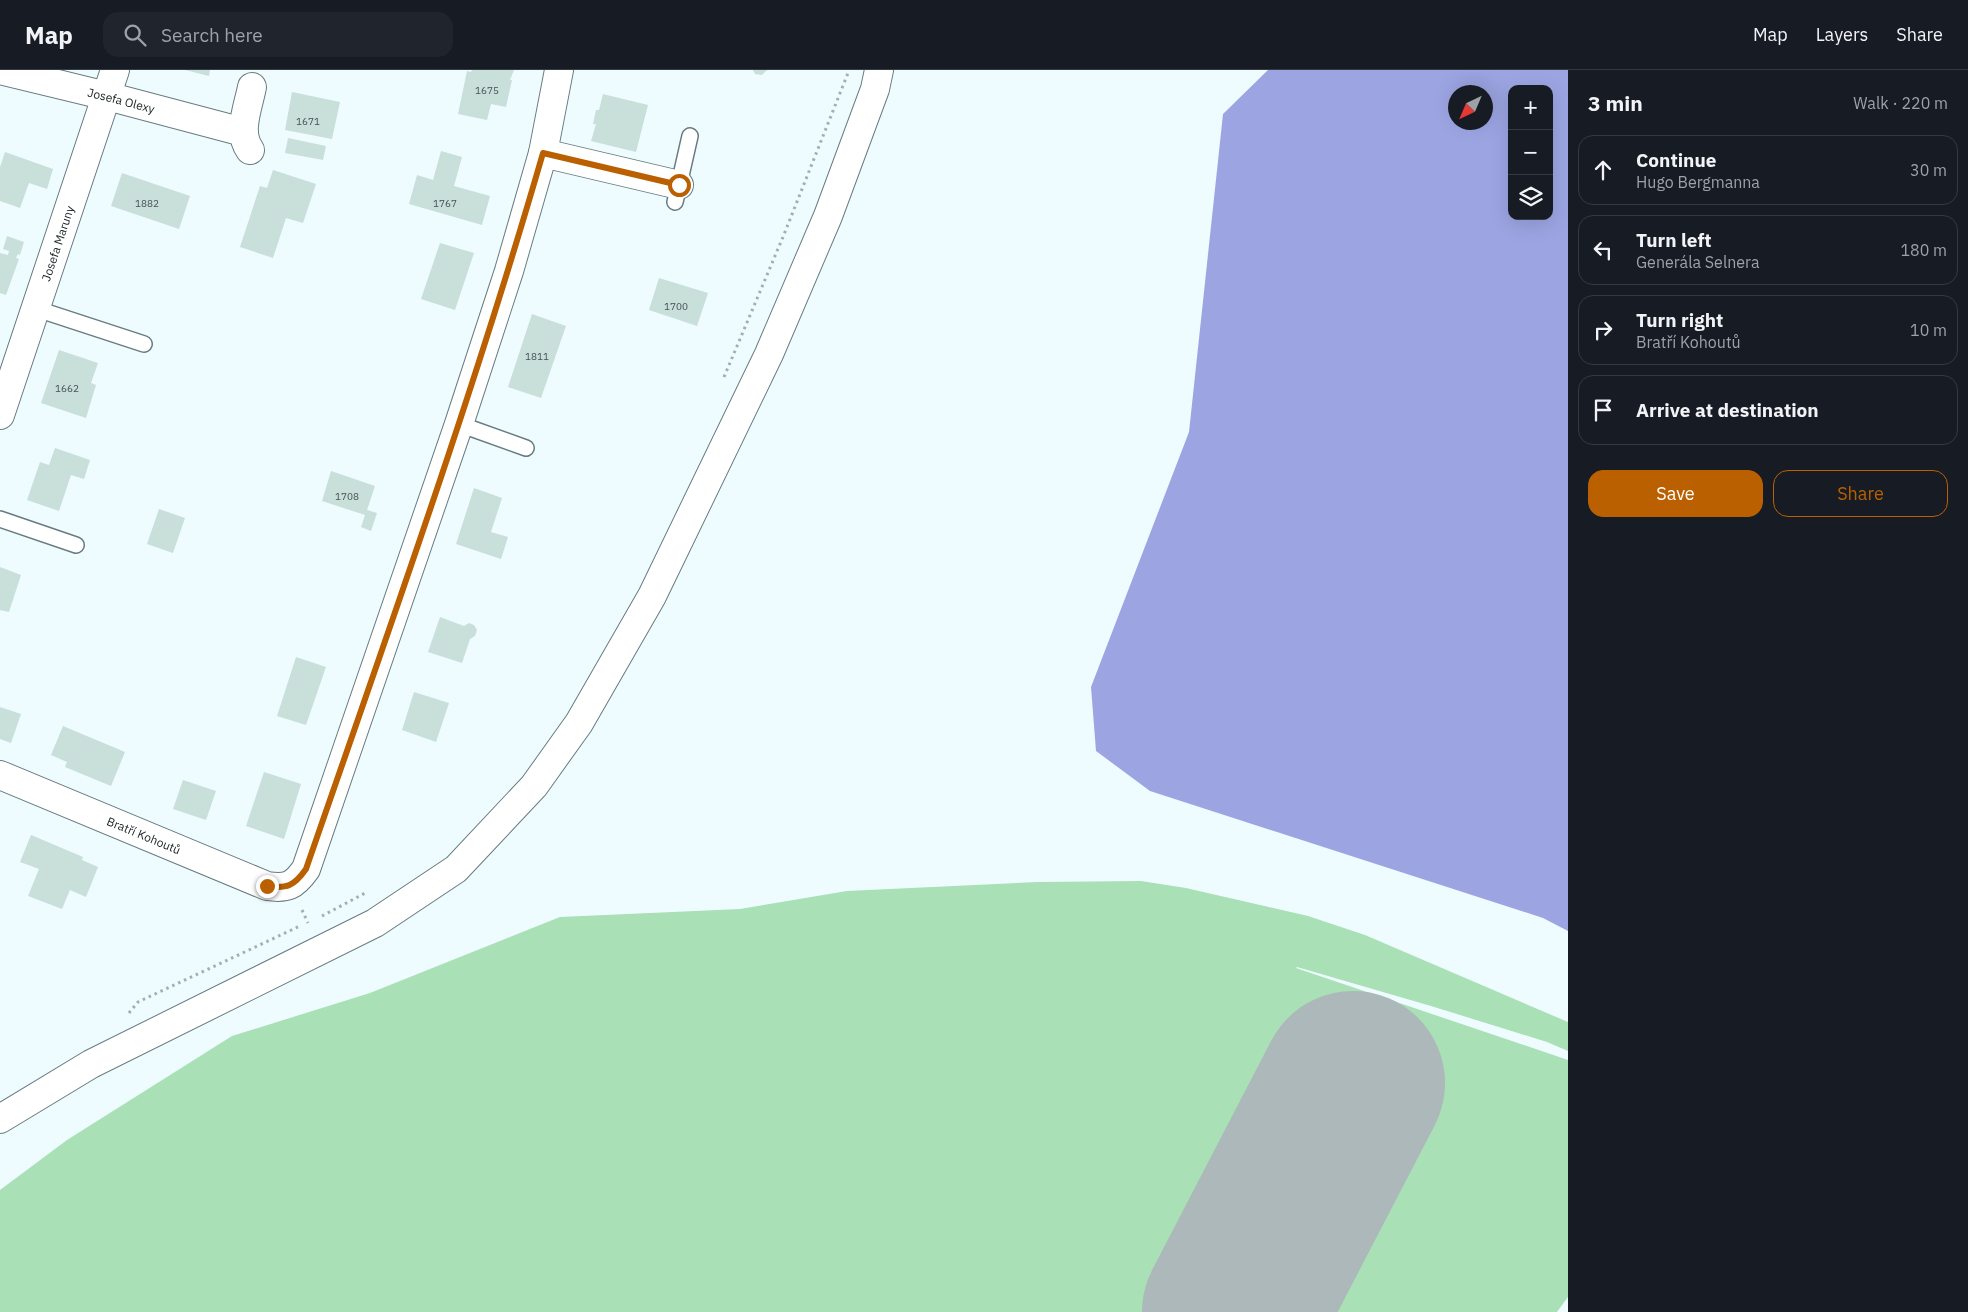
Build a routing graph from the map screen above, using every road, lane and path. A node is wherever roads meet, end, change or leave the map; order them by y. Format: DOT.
graph roads {
  1 [pos="0,70"];
  2 [pos="115,70"];
  3 [pos="559,70"];
  4 [pos="849,70"];
  5 [pos="879,70"];
  6 [pos="252,87"];
  7 [pos="107,96"];
  8 [pos="690,136"];
  9 [pos="543,153"];
  10 [pos="677,194"];
  11 [pos="37,309"];
  12 [pos="144,344"];
  13 [pos="722,384"];
  14 [pos="0,415"];
  15 [pos="459,424"];
  16 [pos="526,448"];
  17 [pos="0,519"];
  18 [pos="76,545"];
  19 [pos="0,775"];
  20 [pos="370,891"];
  21 [pos="317,918"];
  22 [pos="308,923"];
  23 [pos="138,1002"];
  24 [pos="0,1119"];
  1 -- 7 [label="street, Josefa Olexy"];
  2 -- 7 [label="street, Josefa Maruny"];
  3 -- 9 [label="street"];
  4 -- 13 [label="path"];
  5 -- 24 [label="street"];
  6 -- 7 [label="street, Josefa Olexy"];
  7 -- 11 [label="street, Josefa Maruny"];
  8 -- 10 [label="lane"];
  9 -- 10 [label="street"];
  9 -- 15 [label="street"];
  11 -- 12 [label="lane"];
  11 -- 14 [label="street, Josefa Maruny"];
  15 -- 16 [label="lane"];
  15 -- 19 [label="street, Bratří Kohoutů"];
  17 -- 18 [label="lane"];
  20 -- 21 [label="path"];
  22 -- 23 [label="path"];
}
